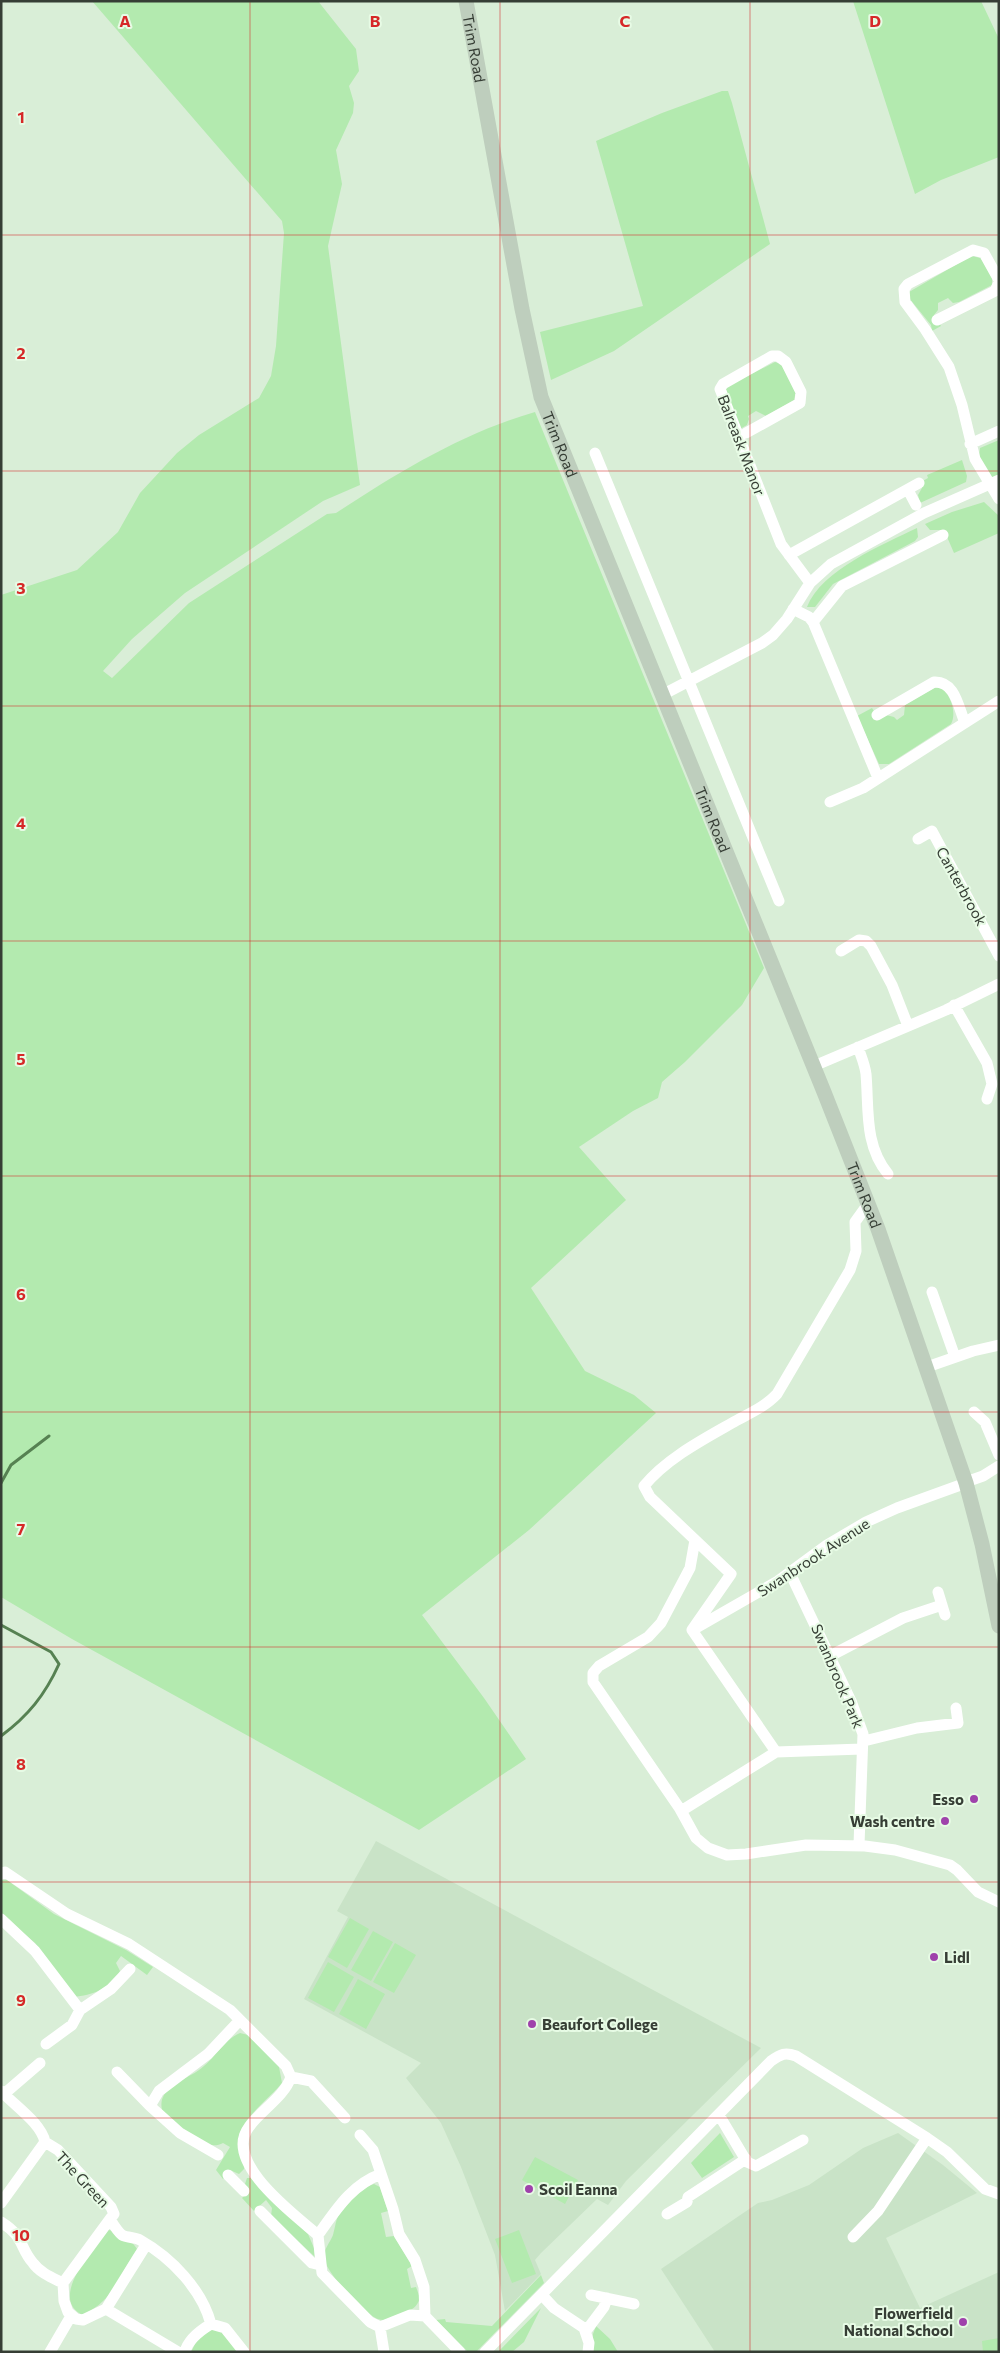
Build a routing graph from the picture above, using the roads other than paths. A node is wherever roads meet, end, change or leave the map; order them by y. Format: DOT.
graph roads {
  1 [pos="466,1"];
  2 [pos="999,281"];
  3 [pos="937,320"];
  4 [pos="999,431"];
  5 [pos="746,433"];
  6 [pos="970,444"];
  7 [pos="595,453"];
  8 [pos="919,483"];
  9 [pos="994,483"];
  10 [pos="908,490"];
  11 [pos="999,499"];
  12 [pos="916,505"];
  13 [pos="943,535"];
  14 [pos="790,555"];
  15 [pos="810,583"];
  16 [pos="793,609"];
  17 [pos="813,622"];
  18 [pos="688,682"];
  19 [pos="662,695"];
  20 [pos="999,701"];
  21 [pos="877,714"];
  22 [pos="965,723"];
  23 [pos="878,778"];
  24 [pos="830,802"];
  25 [pos="918,839"];
  26 [pos="778,902"];
  27 [pos="841,951"];
  28 [pos="999,956"];
  29 [pos="999,984"];
  30 [pos="954,1005"];
  31 [pos="908,1026"];
  32 [pos="858,1047"];
  33 [pos="814,1066"];
  34 [pos="987,1099"];
  35 [pos="888,1174"];
  36 [pos="868,1204"];
  37 [pos="932,1292"];
  38 [pos="999,1345"];
  39 [pos="955,1356"];
  40 [pos="927,1367"];
  41 [pos="974,1412"];
  42 [pos="999,1455"];
  43 [pos="999,1466"];
  44 [pos="966,1482"];
  45 [pos="695,1540"];
  46 [pos="790,1573"];
  47 [pos="938,1592"];
  48 [pos="999,1626"];
  49 [pos="692,1630"];
  50 [pos="830,1656"];
  51 [pos="956,1708"];
  52 [pos="863,1745"];
  53 [pos="776,1752"];
  54 [pos="681,1811"];
  55 [pos="859,1845"];
  56 [pos="1,1874"];
  57 [pos="999,1902"];
  58 [pos="1,1919"];
  59 [pos="130,1969"];
  60 [pos="80,2010"];
  61 [pos="240,2020"];
  62 [pos="46,2044"];
  63 [pos="40,2063"];
  64 [pos="117,2072"];
  65 [pos="291,2077"];
  66 [pos="3,2092"];
  67 [pos="150,2106"];
  68 [pos="719,2114"];
  69 [pos="345,2118"];
  70 [pos="360,2135"];
  71 [pos="927,2138"];
  72 [pos="802,2140"];
  73 [pos="45,2142"];
  74 [pos="218,2155"];
  75 [pos="746,2159"];
  76 [pos="251,2170"];
  77 [pos="381,2174"];
  78 [pos="236,2183"];
  79 [pos="999,2194"];
  80 [pos="1,2203"];
  81 [pos="260,2212"];
  82 [pos="667,2214"];
  83 [pos="110,2220"];
  84 [pos="1,2222"];
  85 [pos="318,2235"];
  86 [pos="853,2237"];
  87 [pos="146,2245"];
  88 [pos="320,2264"];
  89 [pos="63,2283"];
  90 [pos="591,2294"];
  91 [pos="542,2295"];
  92 [pos="607,2298"];
  93 [pos="634,2304"];
  94 [pos="106,2309"];
  95 [pos="71,2316"];
  96 [pos="426,2316"];
  97 [pos="211,2324"];
  98 [pos="380,2327"];
  99 [pos="586,2331"];
  100 [pos="50,2352"];
  101 [pos="178,2352"];
  102 [pos="185,2352"];
  103 [pos="244,2352"];
  104 [pos="384,2352"];
  105 [pos="460,2352"];
  106 [pos="485,2352"];
  107 [pos="588,2352"];
  1 -- 19 [label="main road, Trim Road"];
  2 -- 3 [label="street"];
  2 -- 6 [label="street"];
  4 -- 6 [label="street"];
  5 -- 14 [label="street, Balreask Manor"];
  6 -- 9 [label="street"];
  7 -- 18 [label="street"];
  8 -- 10 [label="street"];
  9 -- 11 [label="street"];
  9 -- 15 [label="street"];
  10 -- 12 [label="street"];
  10 -- 14 [label="street"];
  13 -- 17 [label="street"];
  14 -- 15 [label="street, Balreask Manor"];
  15 -- 16 [label="street"];
  16 -- 17 [label="street"];
  16 -- 18 [label="street"];
  17 -- 23 [label="street"];
  18 -- 19 [label="street"];
  18 -- 26 [label="street"];
  19 -- 33 [label="main road, Trim Road"];
  20 -- 22 [label="street"];
  21 -- 22 [label="street"];
  22 -- 23 [label="street"];
  23 -- 24 [label="street"];
  25 -- 28 [label="street, Canterbrook"];
  27 -- 31 [label="street"];
  29 -- 30 [label="street"];
  30 -- 31 [label="street"];
  30 -- 34 [label="street"];
  31 -- 32 [label="street"];
  32 -- 33 [label="street"];
  32 -- 35 [label="street"];
  33 -- 36 [label="main road, Trim Road"];
  36 -- 40 [label="main road, Trim Road"];
  36 -- 45 [label="street"];
  37 -- 39 [label="street"];
  38 -- 39 [label="street"];
  39 -- 40 [label="street"];
  40 -- 44 [label="main road, Trim Road"];
  41 -- 42 [label="street"];
  43 -- 44 [label="street, Swanbrook Avenue"];
  44 -- 46 [label="street, Swanbrook Avenue"];
  44 -- 48 [label="main road, Trim Road"];
  45 -- 49 [label="street"];
  45 -- 54 [label="street"];
  46 -- 49 [label="street, Swanbrook Avenue"];
  46 -- 50 [label="street, Swanbrook Park"];
  47 -- 50 [label="street"];
  49 -- 53 [label="street"];
  50 -- 52 [label="street, Swanbrook Park"];
  51 -- 52 [label="street"];
  52 -- 53 [label="street"];
  52 -- 55 [label="street, Swanbrook Park"];
  53 -- 54 [label="street"];
  54 -- 55 [label="street"];
  55 -- 57 [label="street"];
  56 -- 61 [label="street"];
  58 -- 60 [label="street"];
  59 -- 60 [label="street"];
  60 -- 62 [label="street"];
  61 -- 65 [label="street"];
  61 -- 67 [label="street"];
  63 -- 66 [label="street"];
  64 -- 67 [label="street"];
  65 -- 69 [label="street"];
  65 -- 76 [label="street"];
  66 -- 73 [label="street"];
  67 -- 74 [label="street"];
  68 -- 71 [label="street"];
  68 -- 75 [label="street"];
  68 -- 91 [label="street"];
  70 -- 77 [label="street"];
  71 -- 79 [label="street"];
  71 -- 86 [label="street"];
  72 -- 75 [label="street"];
  73 -- 80 [label="street"];
  73 -- 83 [label="street, The Green"];
  75 -- 82 [label="street"];
  76 -- 78 [label="street"];
  76 -- 85 [label="street"];
  77 -- 85 [label="street"];
  77 -- 96 [label="street"];
  81 -- 88 [label="street"];
  83 -- 87 [label="street, The Green"];
  83 -- 89 [label="street, The Green"];
  84 -- 89 [label="street"];
  85 -- 88 [label="street"];
  87 -- 94 [label="street"];
  87 -- 97 [label="street, The Green"];
  88 -- 98 [label="street"];
  89 -- 95 [label="street"];
  90 -- 92 [label="street"];
  91 -- 99 [label="street"];
  91 -- 106 [label="street"];
  92 -- 93 [label="street"];
  92 -- 99 [label="street"];
  94 -- 95 [label="street"];
  94 -- 101 [label="street"];
  95 -- 100 [label="street"];
  96 -- 98 [label="street"];
  96 -- 105 [label="street"];
  97 -- 102 [label="street"];
  97 -- 103 [label="street"];
  98 -- 104 [label="street"];
  99 -- 107 [label="street"];
}
